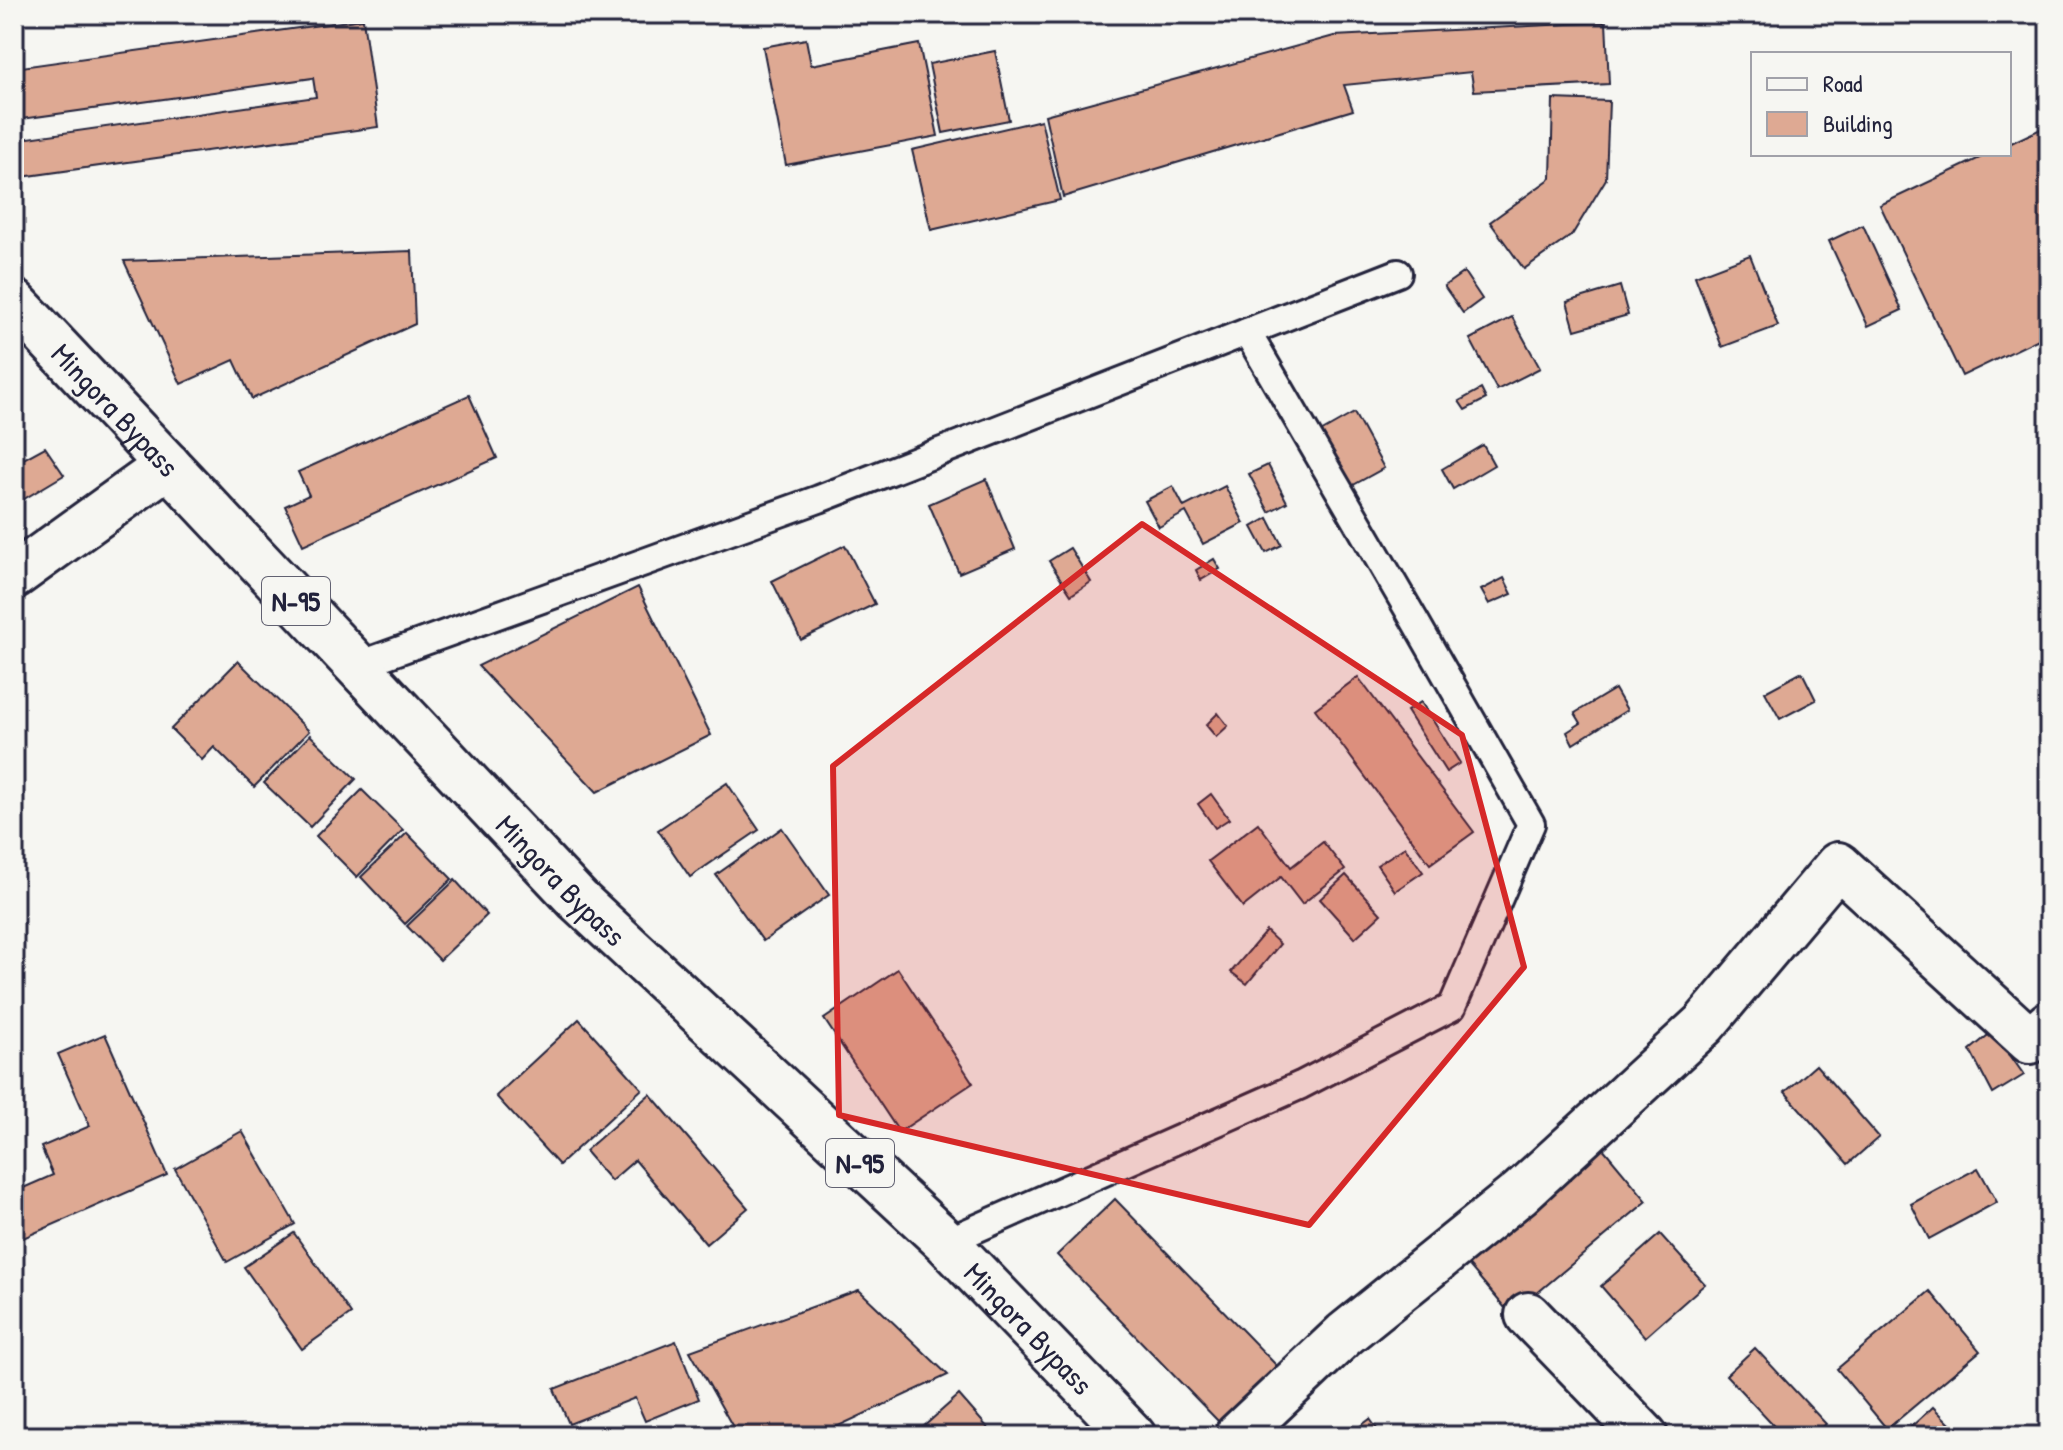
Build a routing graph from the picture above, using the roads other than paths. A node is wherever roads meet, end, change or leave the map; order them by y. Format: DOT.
graph roads {
  1 [pos="1398,273"];
  2 [pos="14,302"];
  3 [pos="1247,332"];
  4 [pos="168,465"];
  5 [pos="14,576"];
  6 [pos="356,666"];
  7 [pos="2049,1024"];
  8 [pos="946,1242"];
  9 [pos="1528,1315"];
  10 [pos="1133,1436"];
  11 [pos="1237,1436"];
  12 [pos="1645,1436"];
  1 -- 3 [label="lane"];
  2 -- 4 [label="main road, Mingora Bypass / N-95"];
  3 -- 6 [label="lane"];
  3 -- 8 [label="lane"];
  4 -- 5 [label="main road"];
  4 -- 6 [label="main road, Mingora Bypass / N-95"];
  6 -- 8 [label="main road, Mingora Bypass / N-95"];
  7 -- 11 [label="main road"];
  8 -- 10 [label="main road, Mingora Bypass / N-95"];
  9 -- 12 [label="main road"];
}
